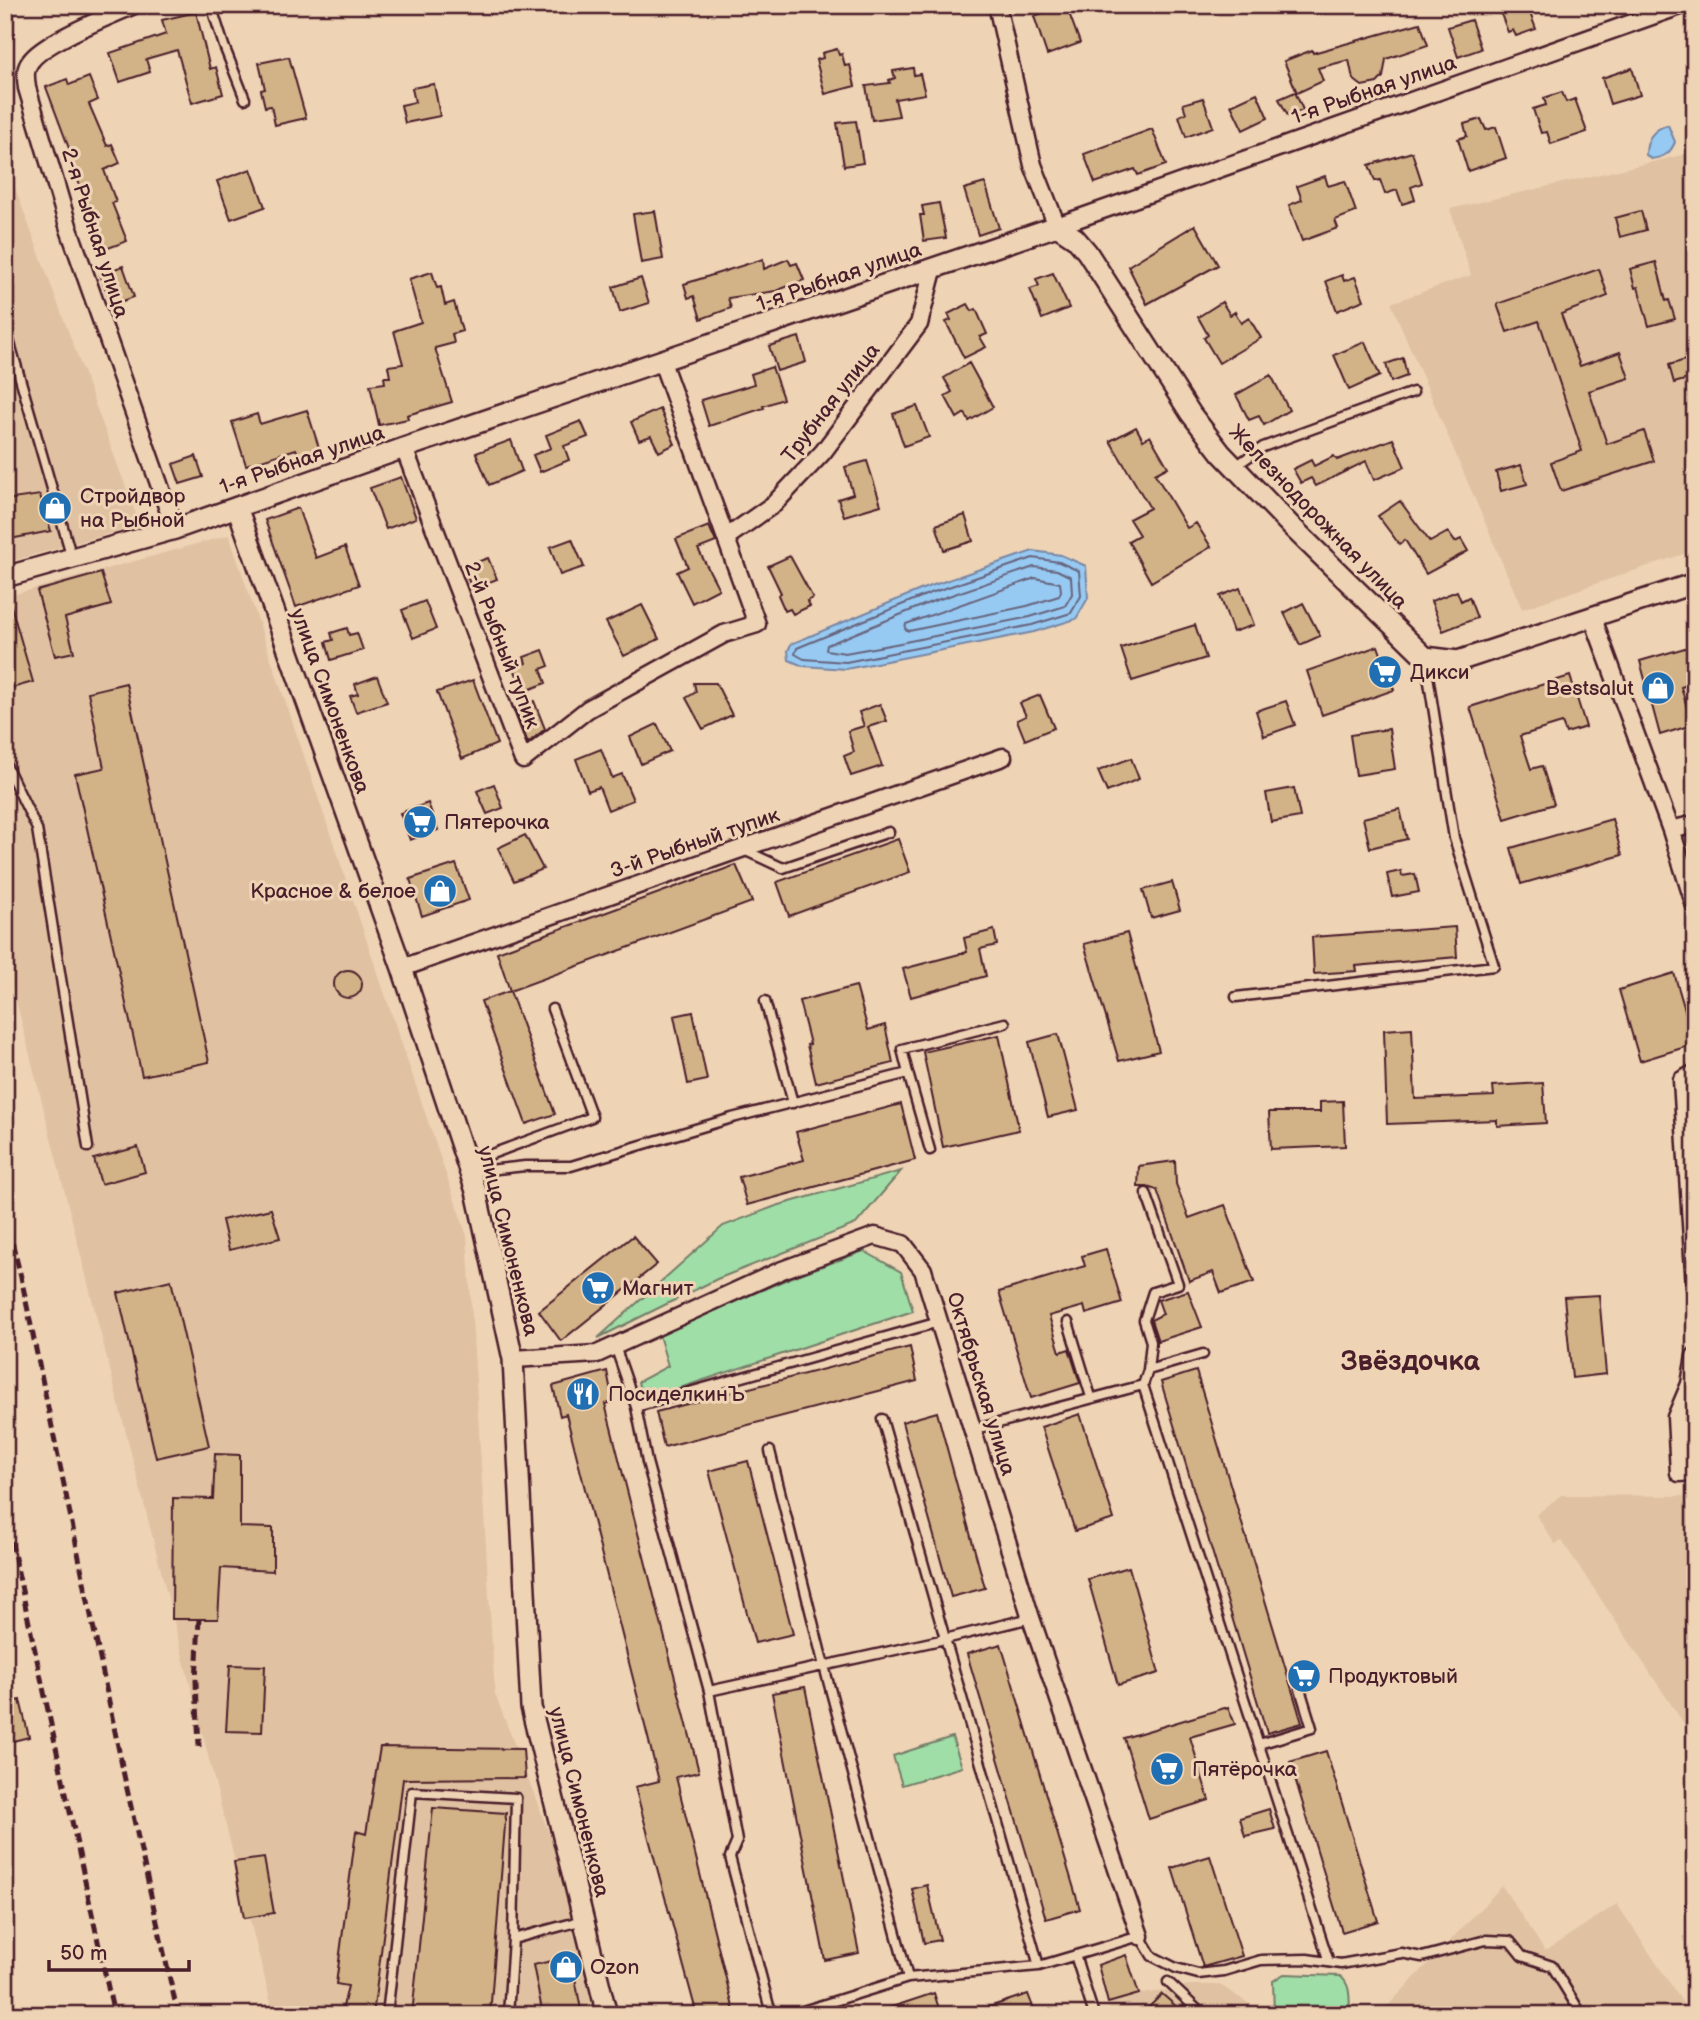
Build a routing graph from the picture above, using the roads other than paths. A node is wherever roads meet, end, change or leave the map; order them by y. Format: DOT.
graph roads {
  1 [pos="134,5"];
  2 [pos="211,5"];
  3 [pos="998,5"];
  4 [pos="1683,5"];
  5 [pos="244,99"];
  6 [pos="1057,226"];
  7 [pos="933,270"];
  8 [pos="5,326"];
  9 [pos="662,362"];
  10 [pos="1413,392"];
  11 [pos="404,448"];
  12 [pos="1234,467"];
  13 [pos="237,507"];
  14 [pos="175,529"];
  15 [pos="727,537"];
  16 [pos="72,558"];
  17 [pos="5,577"];
  18 [pos="1695,583"];
  19 [pos="1592,616"];
  20 [pos="1425,657"];
  21 [pos="1003,757"];
  22 [pos="5,763"];
  23 [pos="1695,824"];
  24 [pos="1671,830"];
  25 [pos="889,832"];
  26 [pos="741,849"];
  27 [pos="1695,906"];
  28 [pos="401,968"];
  29 [pos="1236,997"];
  30 [pos="765,1001"];
  31 [pos="552,1009"];
  32 [pos="1005,1023"];
  33 [pos="908,1073"];
  34 [pos="1695,1073"];
  35 [pos="793,1103"];
  36 [pos="88,1147"];
  37 [pos="930,1150"];
  38 [pos="469,1167"];
  39 [pos="1146,1194"];
  40 [pos="1695,1287"];
  41 [pos="939,1322"];
  42 [pos="1068,1322"];
  43 [pos="615,1346"];
  44 [pos="1203,1354"];
  45 [pos="1695,1356"];
  46 [pos="513,1359"];
  47 [pos="1148,1370"];
  48 [pos="1143,1385"];
  49 [pos="1091,1398"];
  50 [pos="636,1407"];
  51 [pos="882,1419"];
  52 [pos="972,1430"];
  53 [pos="770,1451"];
  54 [pos="1695,1472"];
  55 [pos="1031,1618"];
  56 [pos="945,1639"];
  57 [pos="824,1666"];
  58 [pos="1300,1689"];
  59 [pos="709,1690"];
  60 [pos="1259,1744"];
  61 [pos="584,1920"];
  62 [pos="1140,1936"];
  63 [pos="513,1939"];
  64 [pos="1075,1955"];
  65 [pos="1329,1962"];
  66 [pos="1039,1966"];
  67 [pos="908,1978"];
  68 [pos="1168,1982"];
  69 [pos="387,2015"];
  70 [pos="508,2015"];
  71 [pos="607,2015"];
  72 [pos="777,2015"];
  73 [pos="790,2015"];
  74 [pos="1094,2015"];
  75 [pos="1203,2015"];
  76 [pos="1582,2015"];
  1 -- 14 [label="street, 2-я Рыбная улица"];
  2 -- 5 [label="lane"];
  3 -- 6 [label="street, Железнодорожная улица"];
  4 -- 6 [label="street, 1-я Рыбная улица"];
  6 -- 7 [label="street, 1-я Рыбная улица"];
  6 -- 12 [label="street, Железнодорожная улица"];
  7 -- 9 [label="street, 1-я Рыбная улица"];
  7 -- 15 [label="street, Трубная улица"];
  8 -- 16 [label="lane"];
  9 -- 11 [label="street, 1-я Рыбная улица"];
  9 -- 15 [label="street"];
  10 -- 12 [label="lane"];
  11 -- 13 [label="street, 1-я Рыбная улица"];
  11 -- 15 [label="street, 2-й Рыбный тупик"];
  12 -- 20 [label="street, Железнодорожная улица"];
  13 -- 14 [label="street, 1-я Рыбная улица"];
  13 -- 28 [label="street, улица Симоненкова"];
  14 -- 16 [label="street, 1-я Рыбная улица"];
  16 -- 17 [label="street, 1-я Рыбная улица"];
  18 -- 19 [label="street"];
  19 -- 20 [label="street"];
  19 -- 24 [label="street"];
  20 -- 29 [label="lane"];
  21 -- 26 [label="street, 3-й Рыбный тупик"];
  22 -- 36 [label="lane"];
  23 -- 24 [label="street"];
  24 -- 27 [label="street"];
  25 -- 26 [label="lane"];
  26 -- 28 [label="street, 3-й Рыбный тупик"];
  28 -- 38 [label="street, улица Симоненкова"];
  30 -- 35 [label="lane"];
  31 -- 38 [label="lane"];
  32 -- 33 [label="lane"];
  33 -- 35 [label="lane"];
  33 -- 37 [label="lane"];
  34 -- 40 [label="street"];
  35 -- 38 [label="lane"];
  38 -- 46 [label="street, улица Симоненкова"];
  39 -- 47 [label="lane"];
  41 -- 43 [label="street, Октябрьская улица"];
  41 -- 50 [label="lane"];
  41 -- 52 [label="street, Октябрьская улица"];
  42 -- 49 [label="lane"];
  43 -- 46 [label="street, Октябрьская улица"];
  43 -- 50 [label="lane"];
  44 -- 47 [label="lane"];
  45 -- 54 [label="street"];
  46 -- 61 [label="street, улица Симоненкова"];
  47 -- 48 [label="lane"];
  48 -- 49 [label="lane"];
  48 -- 60 [label="lane"];
  49 -- 52 [label="lane"];
  50 -- 59 [label="lane"];
  51 -- 56 [label="lane"];
  52 -- 55 [label="street, Октябрьская улица"];
  53 -- 57 [label="lane"];
  55 -- 56 [label="lane"];
  55 -- 62 [label="street, Октябрьская улица"];
  56 -- 57 [label="lane"];
  56 -- 66 [label="lane"];
  57 -- 59 [label="lane"];
  57 -- 67 [label="lane"];
  58 -- 60 [label="lane"];
  59 -- 72 [label="lane"];
  60 -- 65 [label="lane"];
  61 -- 63 [label="lane"];
  61 -- 71 [label="street, улица Симоненкова"];
  62 -- 64 [label="lane"];
  62 -- 65 [label="lane"];
  63 -- 69 [label="lane"];
  63 -- 70 [label="lane"];
  64 -- 66 [label="lane"];
  64 -- 74 [label="lane"];
  65 -- 76 [label="lane"];
  66 -- 67 [label="lane"];
  67 -- 73 [label="lane"];
  68 -- 75 [label="lane"];
}
